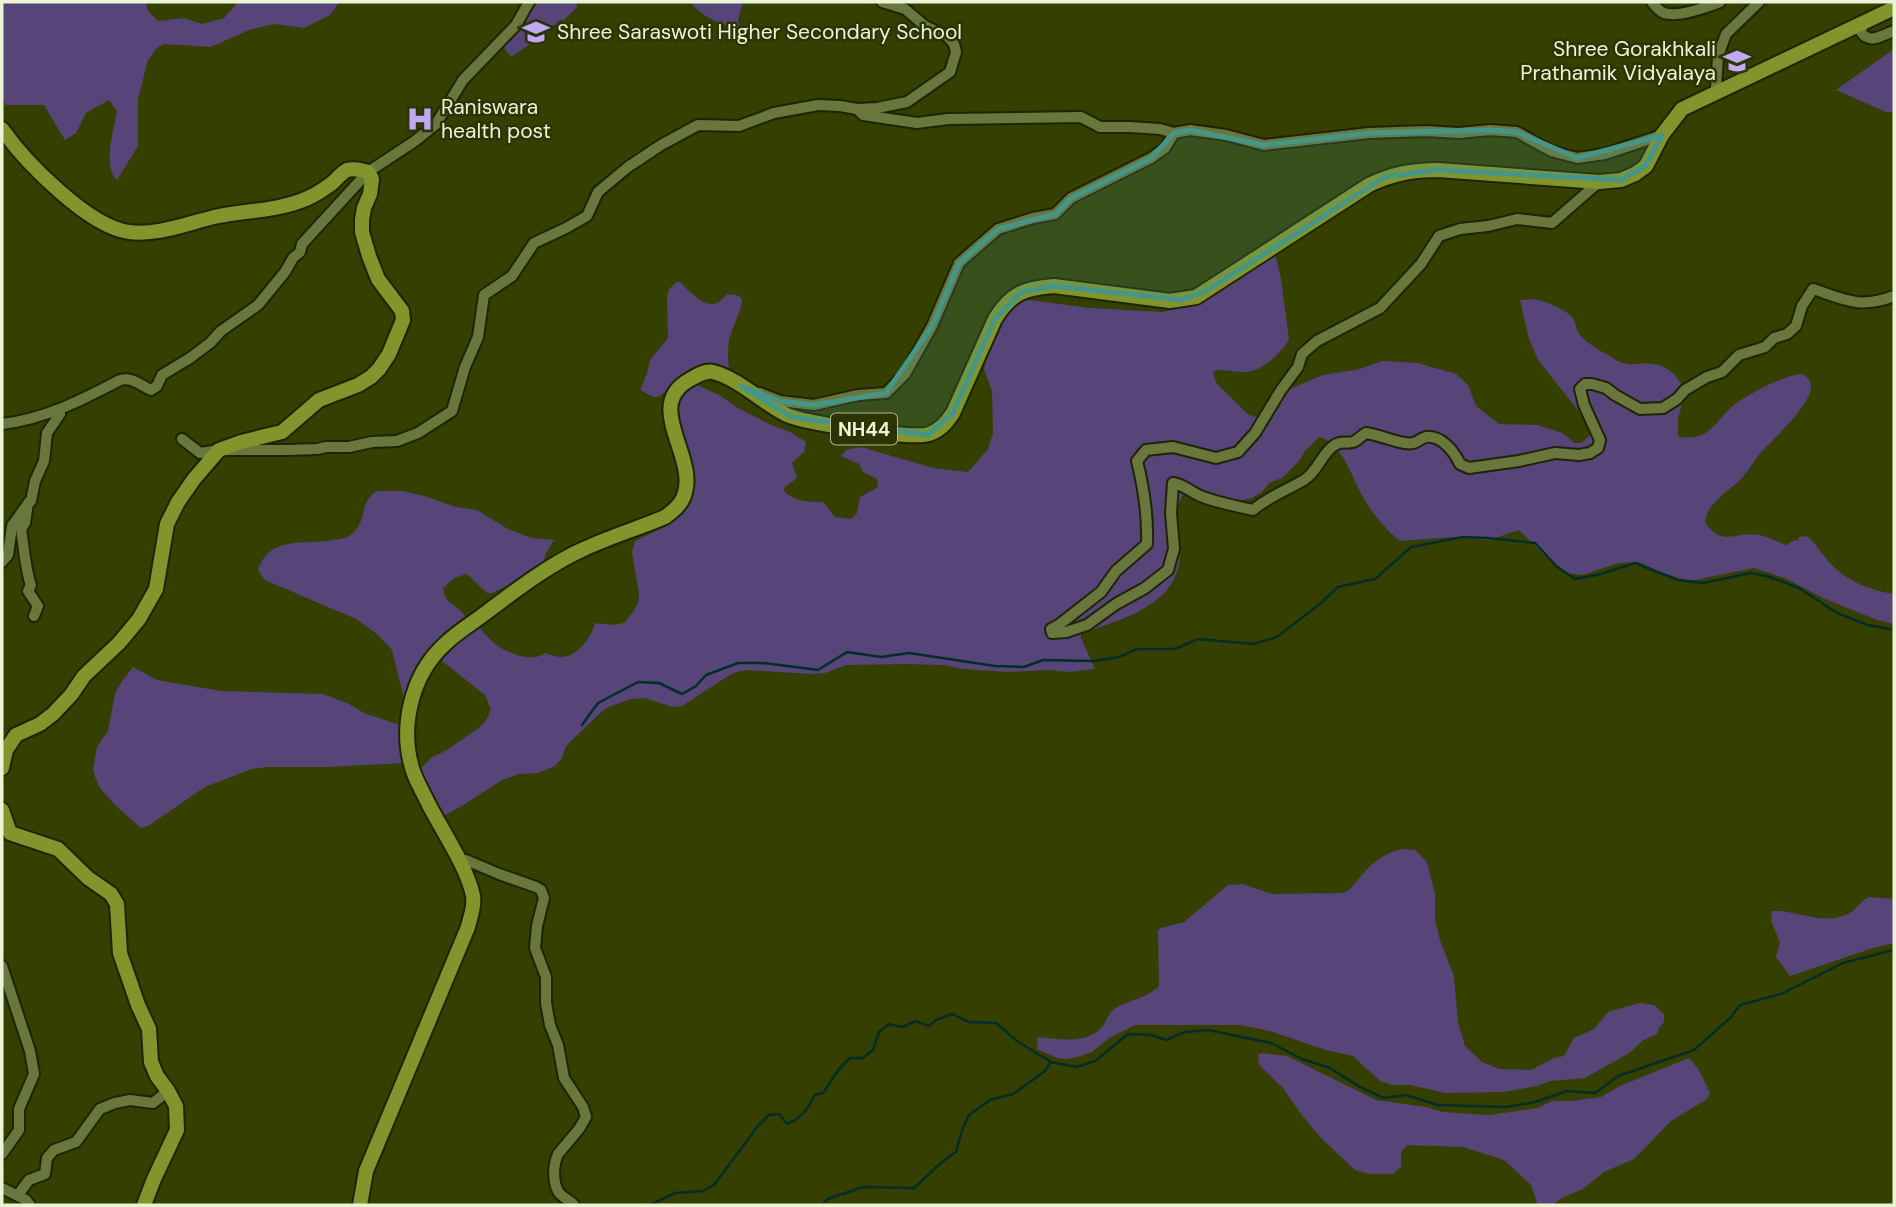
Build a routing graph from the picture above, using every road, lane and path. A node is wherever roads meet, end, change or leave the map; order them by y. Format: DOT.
graph roads {
  1 [pos="529,2"];
  2 [pos="881,2"];
  3 [pos="1652,2"];
  4 [pos="1720,2"];
  5 [pos="1759,2"];
  6 [pos="1894,8"];
  7 [pos="1863,23"];
  8 [pos="1894,32"];
  9 [pos="1719,90"];
  10 [pos="857,109"];
  11 [pos="2,130"];
  12 [pos="1174,133"];
  13 [pos="1662,135"];
  14 [pos="368,172"];
  15 [pos="1599,182"];
  16 [pos="1894,296"];
  17 [pos="741,386"];
  18 [pos="57,411"];
  19 [pos="2,424"];
  20 [pos="182,439"];
  21 [pos="219,450"];
  22 [pos="28,503"];
  23 [pos="2,562"];
  24 [pos="34,616"];
  25 [pos="2,768"];
  26 [pos="2,810"];
  27 [pos="459,861"];
  28 [pos="2,966"];
  29 [pos="168,1091"];
  30 [pos="2,1154"];
  31 [pos="2,1188"];
  32 [pos="18,1195"];
  33 [pos="30,1205"];
  34 [pos="145,1205"];
  35 [pos="360,1205"];
  36 [pos="574,1205"];
  1 -- 14 [label="street"];
  2 -- 10 [label="street"];
  3 -- 4 [label="street"];
  5 -- 9 [label="street"];
  6 -- 7 [label="main road, NH44"];
  7 -- 8 [label="street"];
  7 -- 9 [label="main road, NH44"];
  9 -- 13 [label="main road, NH44"];
  10 -- 12 [label="street"];
  10 -- 21 [label="street"];
  11 -- 14 [label="main road"];
  12 -- 13 [label="street"];
  12 -- 17 [label="street"];
  13 -- 15 [label="main road, NH44"];
  14 -- 18 [label="street"];
  14 -- 21 [label="main road"];
  15 -- 16 [label="street"];
  15 -- 17 [label="main road, NH44"];
  17 -- 27 [label="main road, NH44"];
  18 -- 19 [label="street"];
  18 -- 22 [label="street"];
  20 -- 21 [label="street"];
  21 -- 25 [label="main road"];
  22 -- 23 [label="street"];
  22 -- 24 [label="street"];
  26 -- 29 [label="main road"];
  27 -- 35 [label="main road, NH44"];
  27 -- 36 [label="street"];
  28 -- 30 [label="street"];
  29 -- 32 [label="street"];
  29 -- 34 [label="main road"];
  31 -- 32 [label="street"];
  32 -- 33 [label="street"];
}
